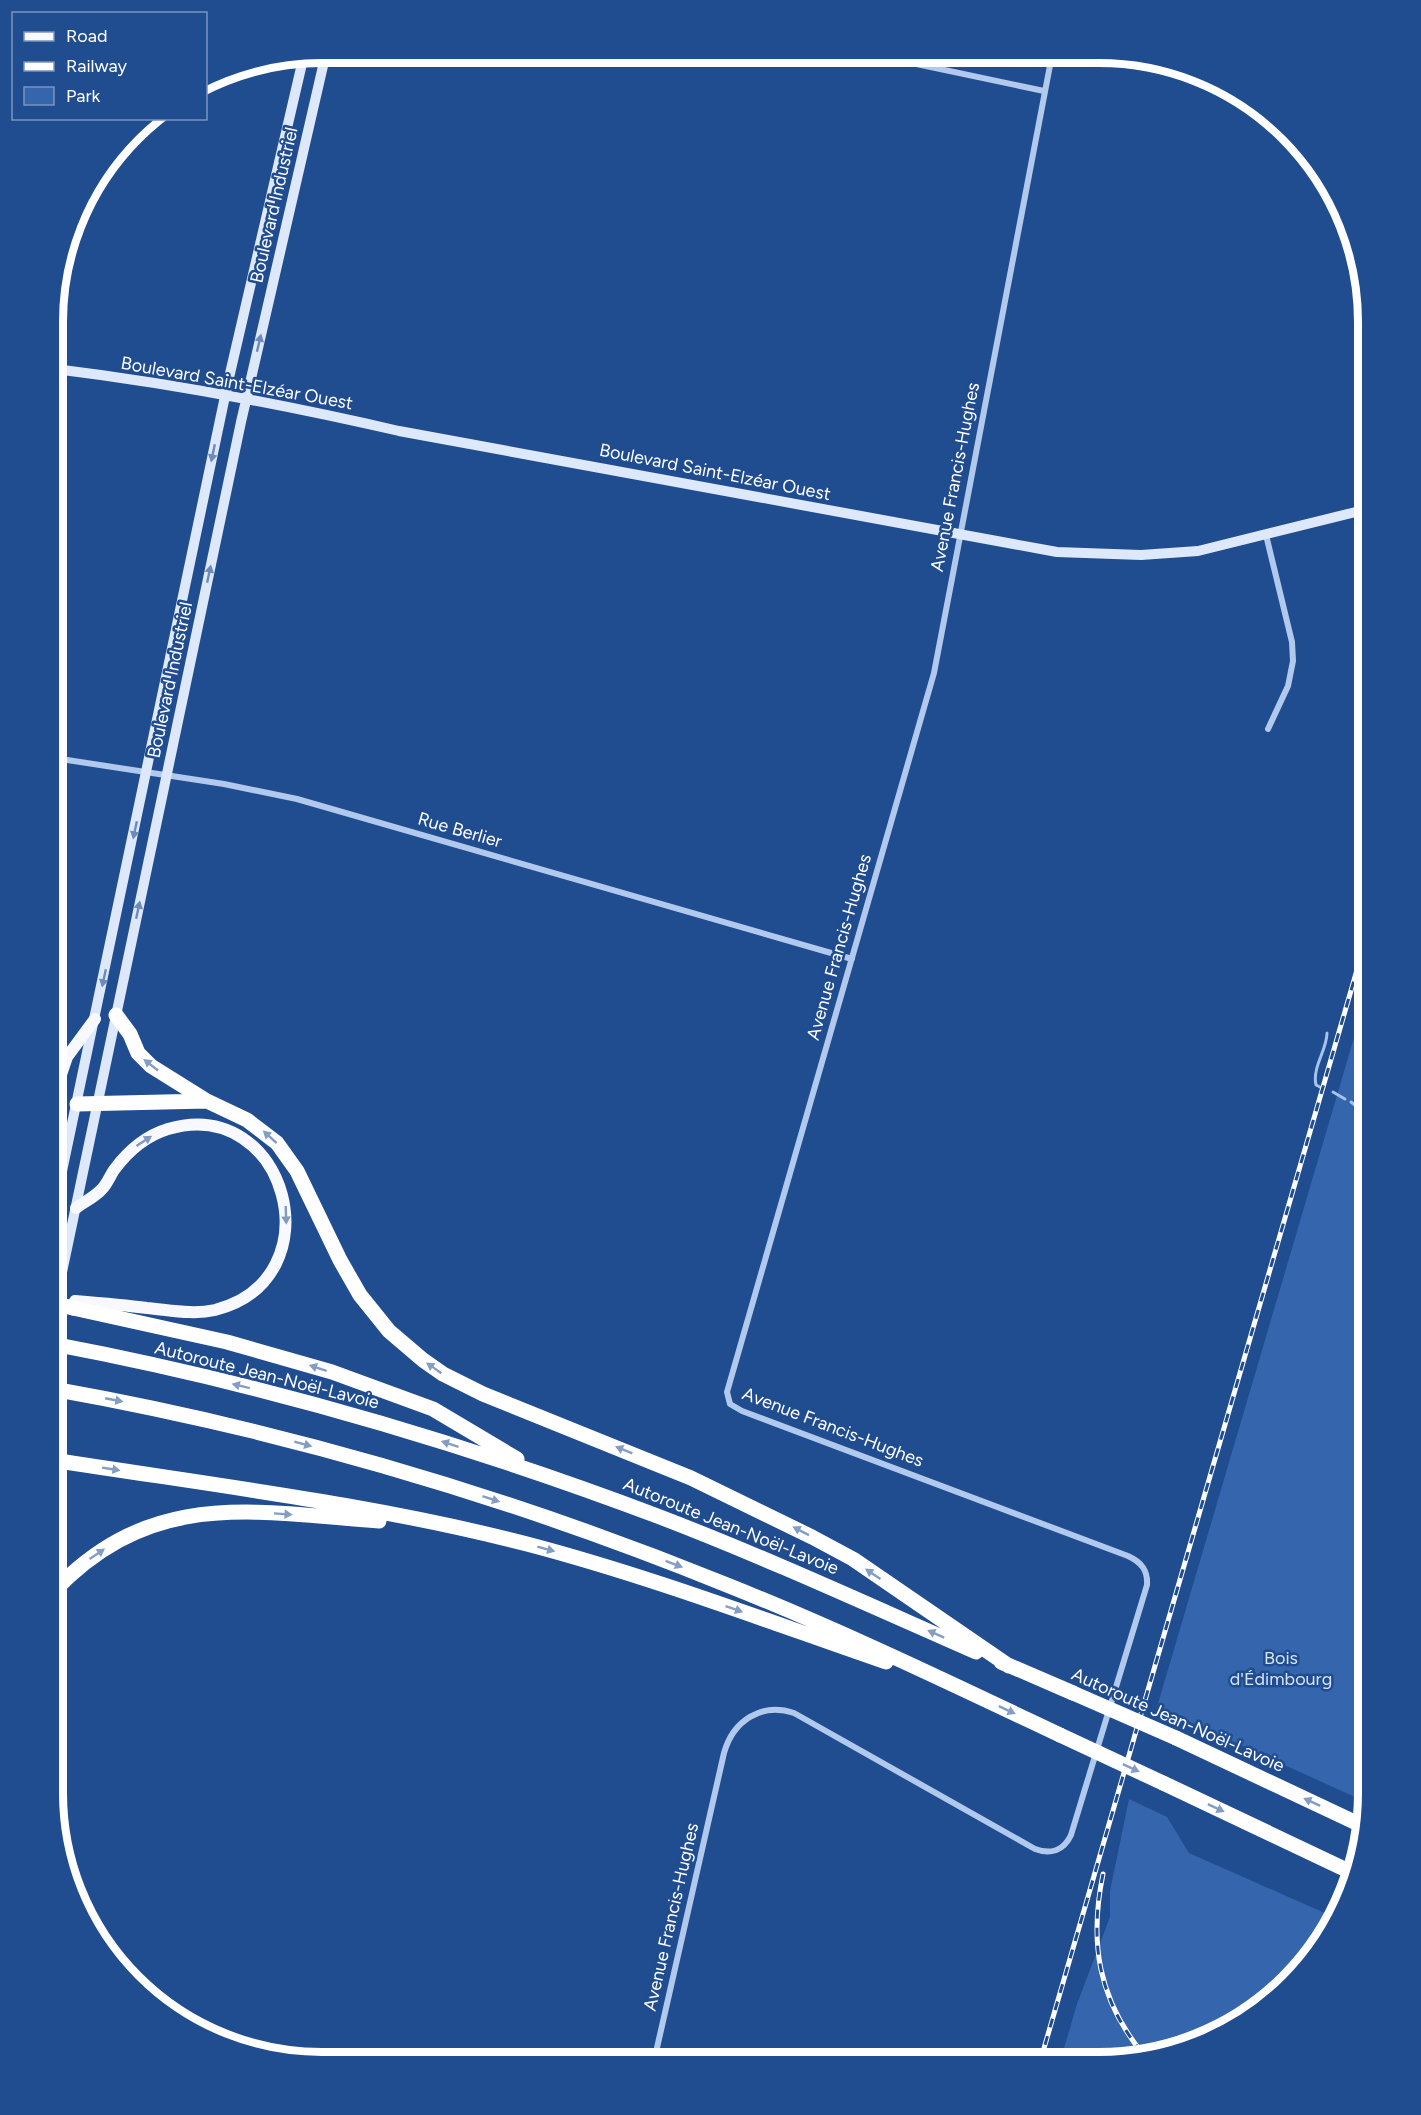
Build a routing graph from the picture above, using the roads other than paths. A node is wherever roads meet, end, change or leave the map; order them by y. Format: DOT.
graph roads {
  1 [pos="323,63"];
  2 [pos="912,63"];
  3 [pos="1050,63"];
  4 [pos="302,64"];
  5 [pos="1044,91"];
  6 [pos="63,370"];
  7 [pos="225,396"];
  8 [pos="245,400"];
  9 [pos="1358,511"];
  10 [pos="959,535"];
  11 [pos="1266,535"];
  12 [pos="1268,729"];
  13 [pos="63,759"];
  14 [pos="146,772"];
  15 [pos="167,775"];
  16 [pos="852,959"];
  17 [pos="116,1015"];
  18 [pos="95,1019"];
  19 [pos="63,1069"];
  20 [pos="207,1101"];
  21 [pos="98,1102"];
  22 [pos="77,1104"];
  23 [pos="63,1168"];
  24 [pos="76,1208"];
  25 [pos="63,1268"];
  26 [pos="63,1304"];
  27 [pos="74,1304"];
  28 [pos="63,1347"];
  29 [pos="63,1391"];
  30 [pos="63,1462"];
  31 [pos="545,1475"];
  32 [pos="448,1526"];
  33 [pos="63,1582"];
  34 [pos="1009,1666"];
  35 [pos="962,1689"];
  36 [pos="1356,1823"];
  37 [pos="1346,1870"];
  38 [pos="656,2052"];
  8 -- 1 [label="street, Boulevard Industriel, one-way"];
  2 -- 5 [label="street"];
  3 -- 5 [label="street, Avenue Francis-Hughes"];
  4 -- 7 [label="street, Boulevard Industriel"];
  5 -- 10 [label="street, Avenue Francis-Hughes"];
  6 -- 7 [label="street, Boulevard Saint-Elzéar Ouest"];
  7 -- 8 [label="street, Boulevard Saint-Elzéar Ouest"];
  7 -- 14 [label="street, Boulevard Industriel, one-way"];
  8 -- 10 [label="street, Boulevard Saint-Elzéar Ouest"];
  15 -- 8 [label="street, Boulevard Industriel, one-way"];
  9 -- 11 [label="street, Boulevard Saint-Elzéar Ouest"];
  10 -- 11 [label="street, Boulevard Saint-Elzéar Ouest"];
  10 -- 16 [label="street, Avenue Francis-Hughes"];
  11 -- 12 [label="street"];
  13 -- 14 [label="street, Rue Berlier"];
  14 -- 15 [label="street, Rue Berlier"];
  14 -- 18 [label="street, Boulevard Industriel, one-way"];
  15 -- 16 [label="street, Rue Berlier"];
  17 -- 15 [label="street, Boulevard Industriel, one-way"];
  16 -- 38 [label="street, Avenue Francis-Hughes"];
  20 -- 17 [label="highway, one-way"];
  17 -- 21 [label="street, Boulevard Industriel"];
  18 -- 19 [label="main road"];
  18 -- 22 [label="street, Boulevard Industriel"];
  20 -- 21 [label="highway"];
  34 -- 20 [label="highway, one-way"];
  21 -- 22 [label="highway"];
  21 -- 24 [label="street, Boulevard Industriel"];
  22 -- 23 [label="street, Boulevard Industriel"];
  24 -- 25 [label="street, Boulevard Industriel"];
  24 -- 27 [label="main road, one-way"];
  26 -- 27 [label="highway, bridge"];
  31 -- 27 [label="highway, one-way"];
  31 -- 28 [label="highway, Autoroute Jean-Noël-Lavoie, one-way"];
  29 -- 35 [label="highway, one-way"];
  30 -- 32 [label="highway, one-way"];
  34 -- 31 [label="highway, Autoroute Jean-Noël-Lavoie, one-way"];
  33 -- 32 [label="highway, one-way"];
  32 -- 35 [label="highway, one-way"];
  36 -- 34 [label="highway, Autoroute Jean-Noël-Lavoie, one-way, bridge"];
  35 -- 37 [label="highway, one-way, bridge"];
}
